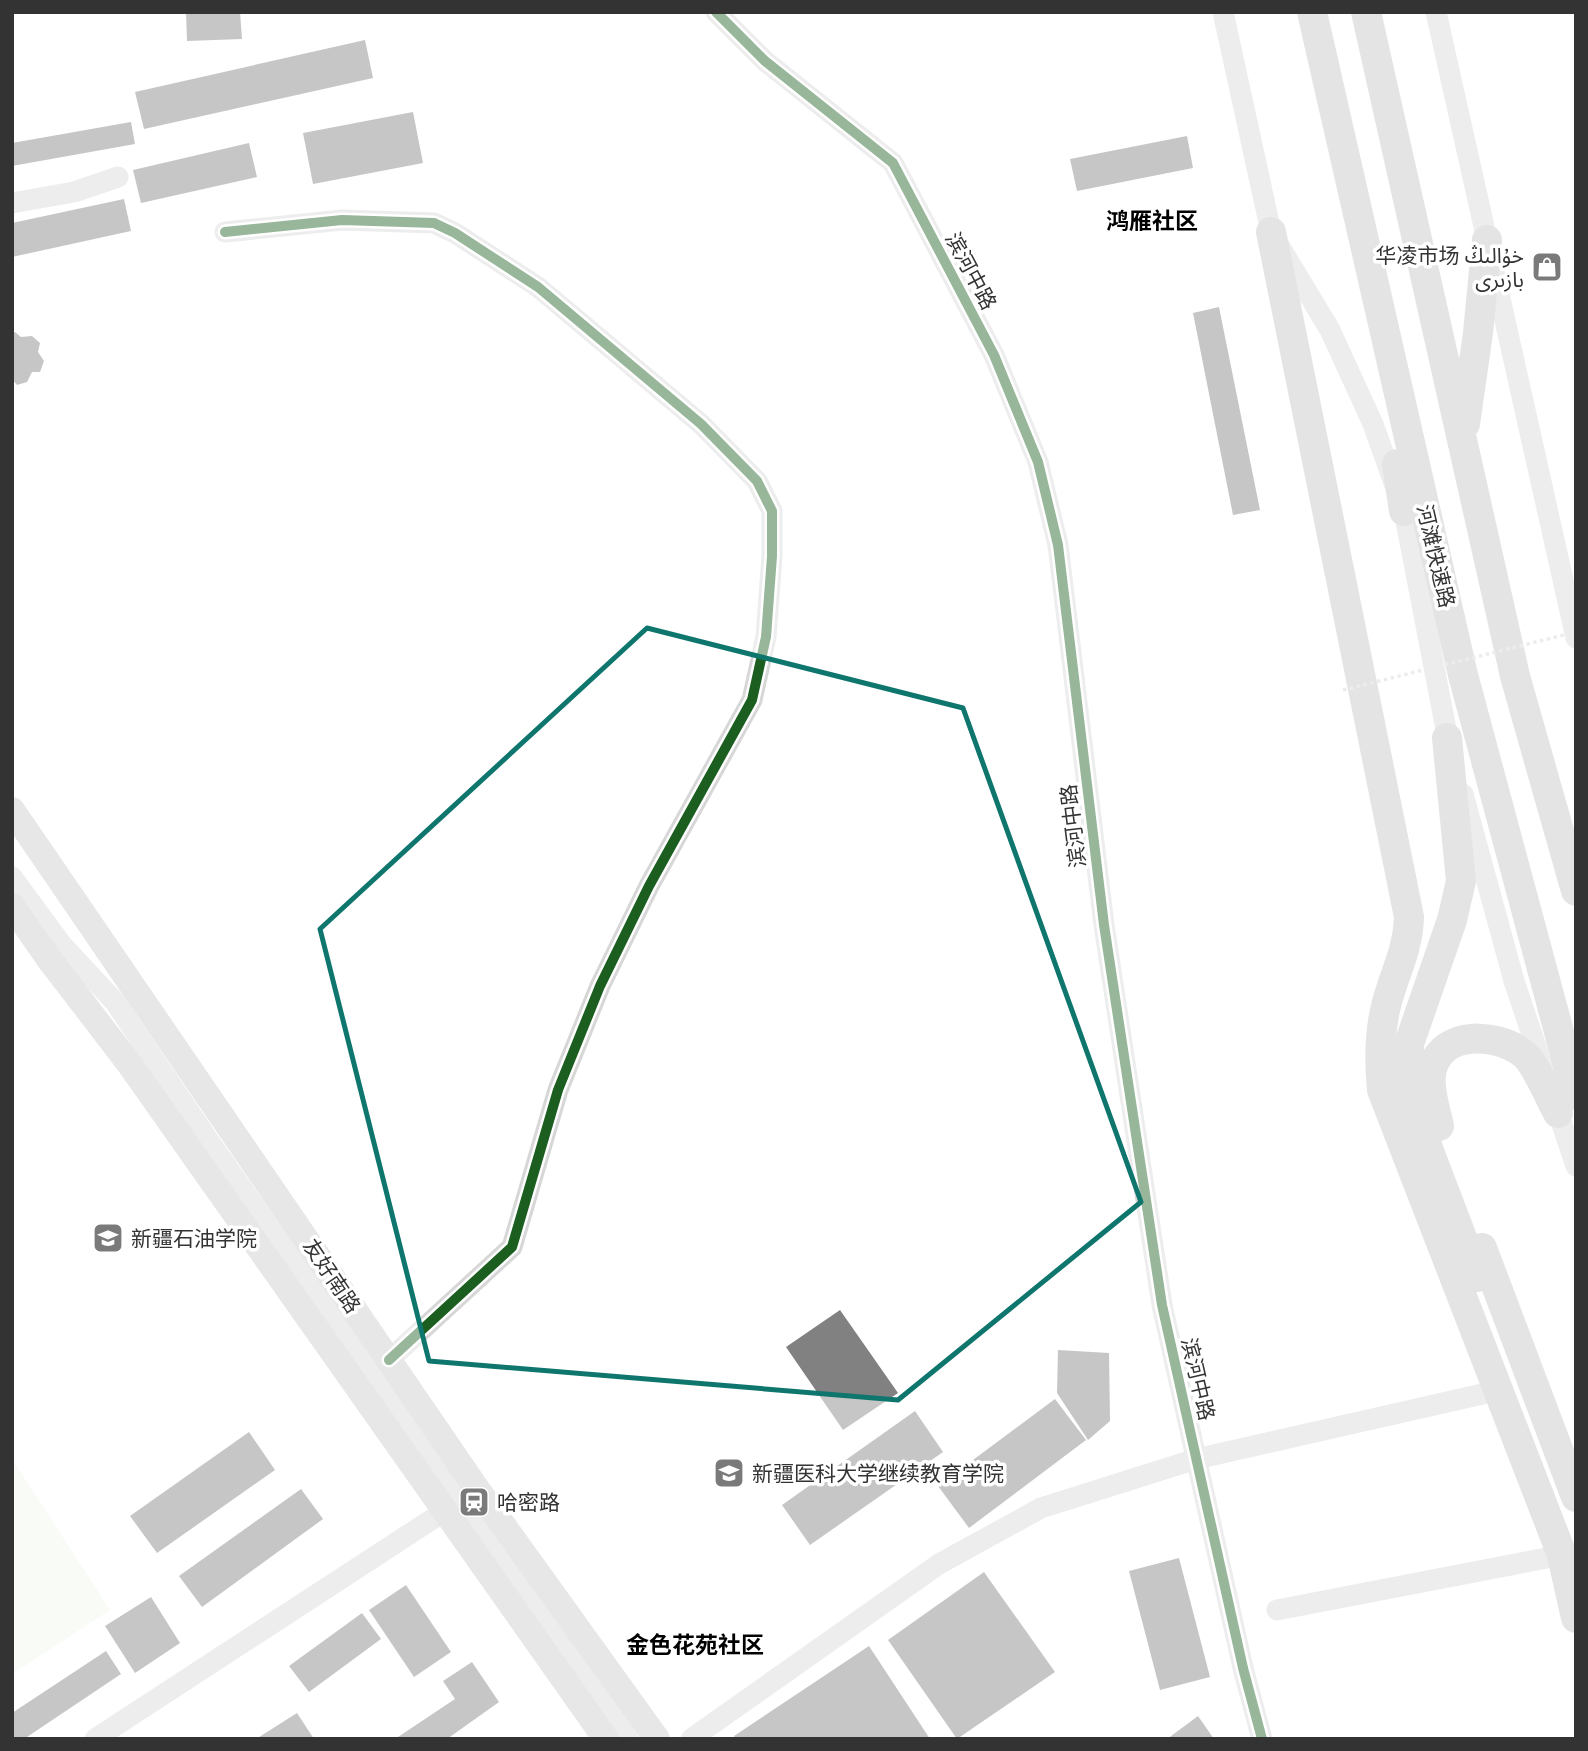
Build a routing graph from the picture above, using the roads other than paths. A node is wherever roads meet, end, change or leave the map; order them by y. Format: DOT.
graph roads {
  1 [pos="716,12"];
  2 [pos="1223,12"];
  3 [pos="1312,12"];
  4 [pos="1366,12"];
  5 [pos="1436,12"];
  6 [pos="118,177"];
  7 [pos="12,203"];
  8 [pos="225,232"];
  9 [pos="1270,232"];
  10 [pos="1487,240"];
  11 [pos="1384,328"];
  12 [pos="1462,441"];
  13 [pos="1404,511"];
  14 [pos="1576,638"];
  15 [pos="1447,738"];
  16 [pos="12,810"];
  17 [pos="12,877"];
  18 [pos="1576,891"];
  19 [pos="12,906"];
  20 [pos="1567,1104"];
  21 [pos="1436,1146"];
  22 [pos="1576,1166"];
  23 [pos="389,1360"];
  24 [pos="1500,1390"];
  25 [pos="1196,1459"];
  26 [pos="1576,1497"];
  27 [pos="461,1500"];
  28 [pos="1569,1546"];
  29 [pos="1277,1610"];
  30 [pos="1576,1618"];
  31 [pos="95,1739"];
  32 [pos="606,1739"];
  33 [pos="628,1739"];
  34 [pos="657,1739"];
  35 [pos="691,1739"];
  36 [pos="1262,1739"];
  1 -- 25 [label="street, 滨河中路"];
  2 -- 9 [label="street"];
  3 -- 11 [label="highway, 河滩快速路"];
  4 -- 12 [label="highway"];
  5 -- 10 [label="street"];
  6 -- 7 [label="street"];
  8 -- 23 [label="street"];
  9 -- 13 [label="street"];
  9 -- 24 [label="highway"];
  10 -- 12 [label="highway"];
  10 -- 14 [label="street"];
  11 -- 13 [label="highway"];
  11 -- 20 [label="highway, 河滩快速路"];
  12 -- 18 [label="highway"];
  13 -- 15 [label="street"];
  15 -- 20 [label="street"];
  15 -- 21 [label="highway"];
  16 -- 23 [label="main road, 友好南路"];
  17 -- 27 [label="street"];
  19 -- 27 [label="main road, 友好南路"];
  20 -- 21 [label="highway"];
  20 -- 22 [label="street"];
  21 -- 26 [label="highway"];
  21 -- 28 [label="highway"];
  23 -- 27 [label="main road, 友好南路"];
  24 -- 25 [label="street"];
  24 -- 28 [label="highway"];
  25 -- 35 [label="street"];
  25 -- 36 [label="street, 滨河中路"];
  27 -- 31 [label="street"];
  27 -- 32 [label="main road, 友好南路"];
  27 -- 33 [label="street"];
  27 -- 34 [label="main road, 友好南路"];
  28 -- 29 [label="street"];
  28 -- 30 [label="highway"];
}
